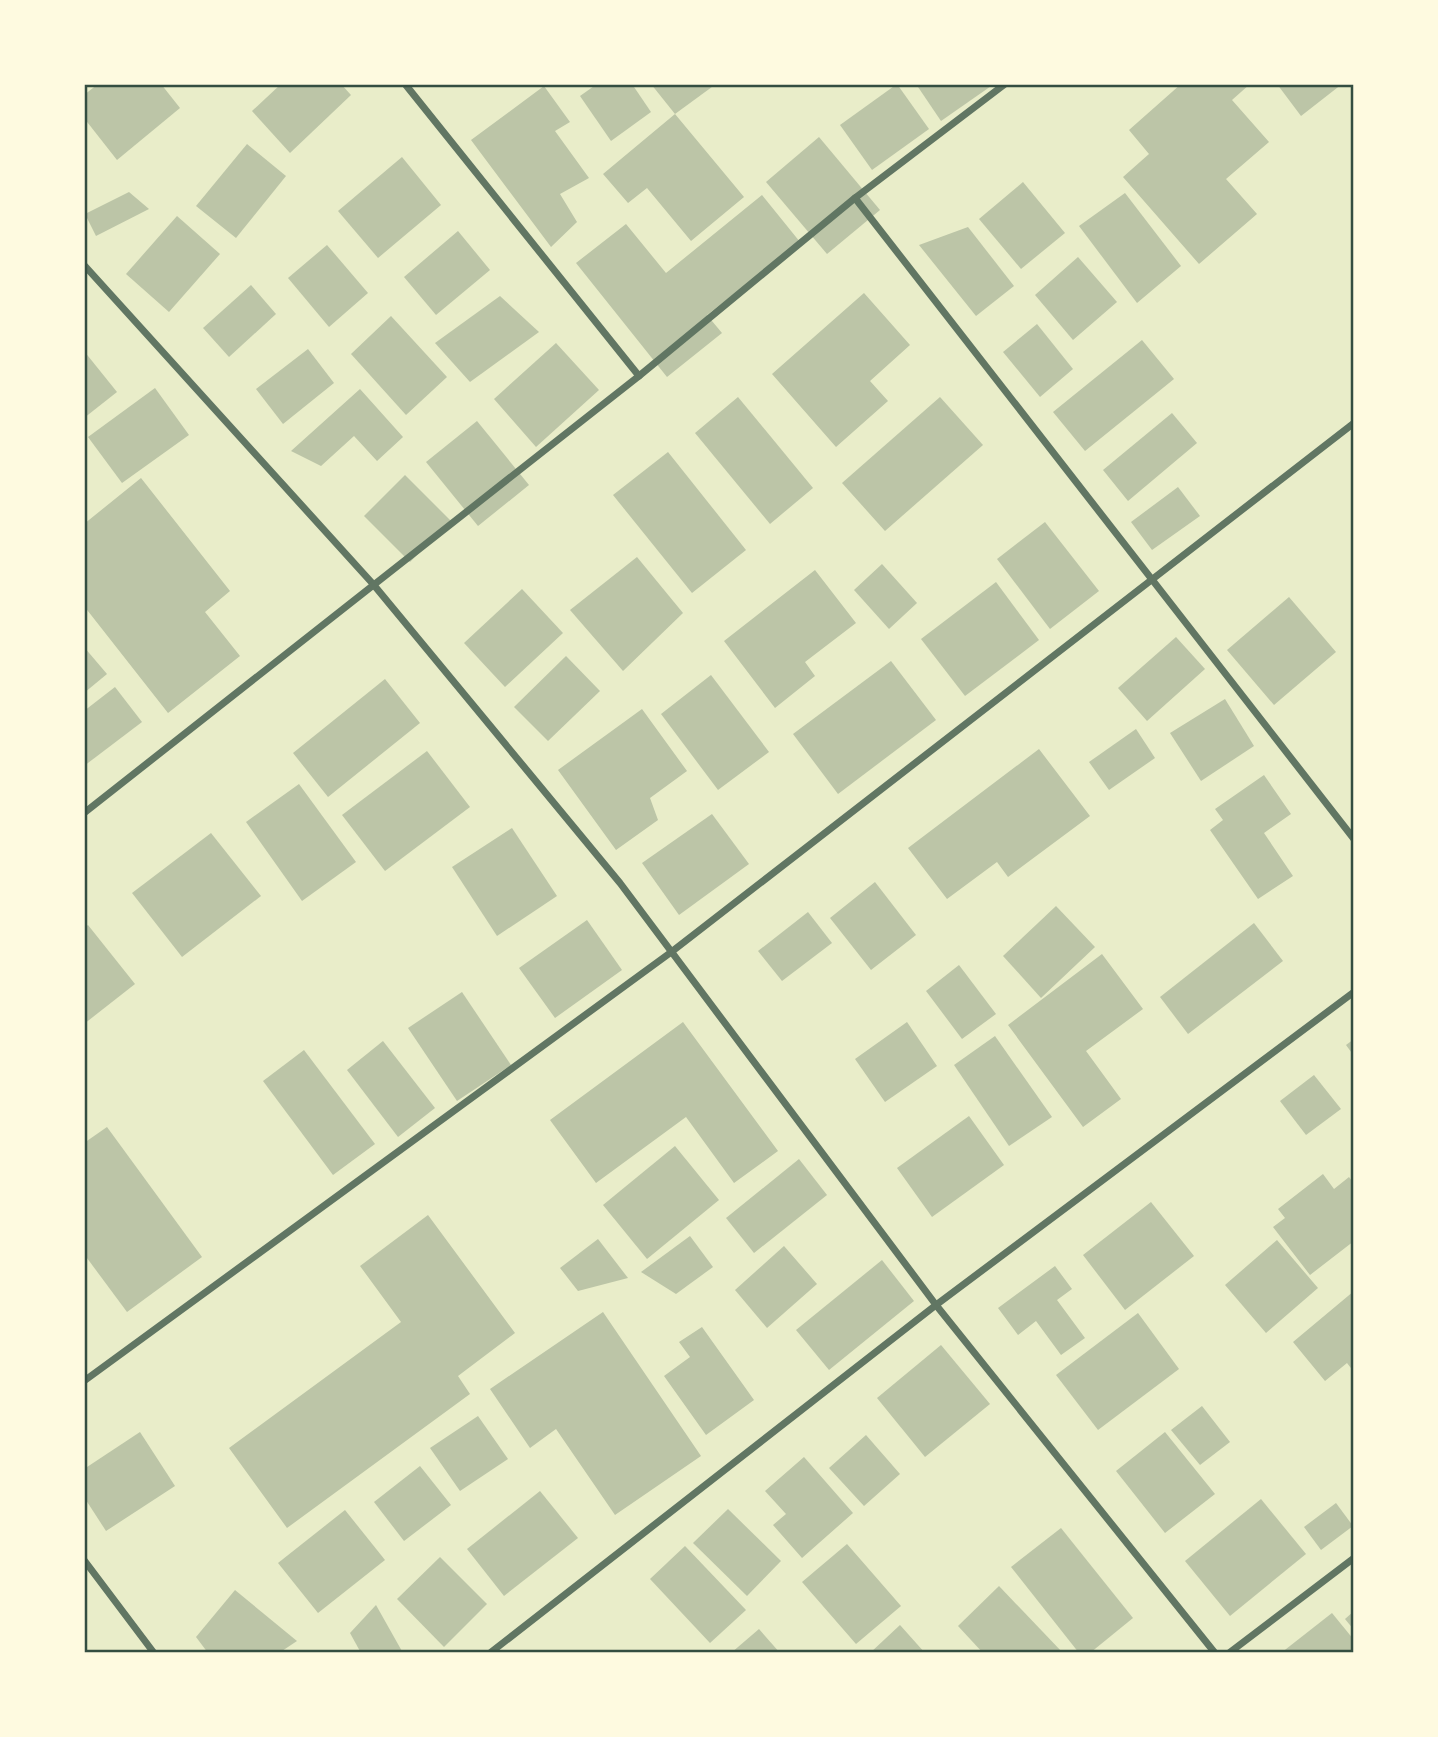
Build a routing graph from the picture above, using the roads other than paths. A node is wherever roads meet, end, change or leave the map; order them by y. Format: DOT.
graph roads {
  1 [pos="1005,84"];
  2 [pos="408,85"];
  3 [pos="855,198"];
  4 [pos="84,265"];
  5 [pos="639,376"];
  6 [pos="1354,422"];
  7 [pos="1150,578"];
  8 [pos="373,584"];
  9 [pos="84,813"];
  10 [pos="1354,839"];
  11 [pos="670,953"];
  12 [pos="1354,992"];
  13 [pos="936,1305"];
  14 [pos="84,1381"];
  15 [pos="1354,1558"];
  16 [pos="84,1560"];
  17 [pos="154,1653"];
  18 [pos="490,1653"];
  19 [pos="1215,1653"];
  20 [pos="1230,1653"];
  1 -- 3 [label="street"];
  2 -- 5 [label="street"];
  3 -- 5 [label="street"];
  3 -- 7 [label="street"];
  4 -- 8 [label="street"];
  5 -- 8 [label="street"];
  6 -- 7 [label="street"];
  7 -- 10 [label="street"];
  7 -- 11 [label="street"];
  8 -- 9 [label="street"];
  8 -- 11 [label="street"];
  11 -- 13 [label="street"];
  11 -- 14 [label="street"];
  12 -- 13 [label="street"];
  13 -- 18 [label="street"];
  13 -- 19 [label="street"];
  15 -- 20 [label="street"];
  16 -- 17 [label="street"];
}
